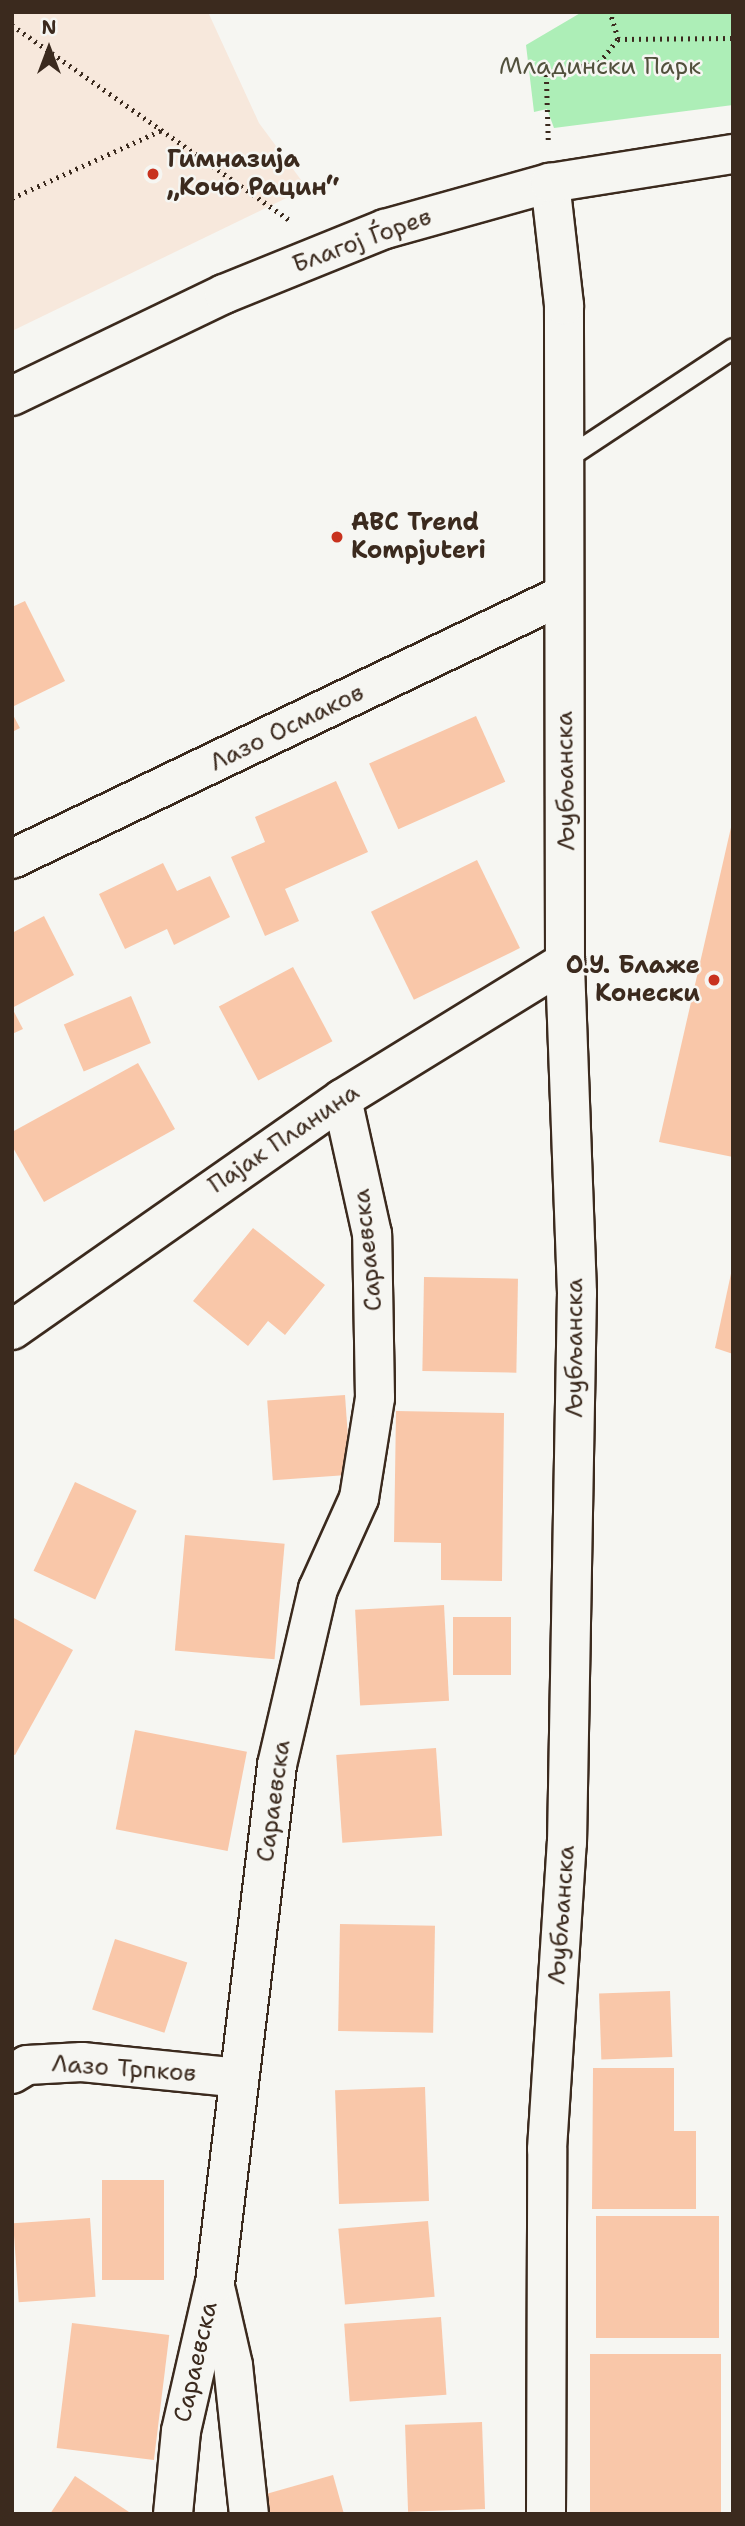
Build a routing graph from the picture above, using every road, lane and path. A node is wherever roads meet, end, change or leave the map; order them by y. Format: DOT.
graph roads {
  1 [pos="610,12"];
  2 [pos="12,25"];
  3 [pos="733,38"];
  4 [pos="618,39"];
  5 [pos="547,109"];
  6 [pos="162,130"];
  7 [pos="733,154"];
  8 [pos="550,183"];
  9 [pos="12,198"];
  10 [pos="324,252"];
  11 [pos="733,348"];
  12 [pos="12,396"];
  13 [pos="565,458"];
  14 [pos="561,596"];
  15 [pos="12,859"];
  16 [pos="565,962"];
  17 [pos="342,1099"];
  18 [pos="12,1329"];
  19 [pos="12,2074"];
  20 [pos="239,2077"];
  21 [pos="215,2283"];
  22 [pos="173,2514"];
  23 [pos="249,2514"];
  24 [pos="546,2514"];
  1 -- 4 [label="path"];
  2 -- 6 [label="path"];
  3 -- 4 [label="path"];
  4 -- 5 [label="path"];
  6 -- 9 [label="path"];
  6 -- 10 [label="path"];
  7 -- 8 [label="street, Благој Ѓорев"];
  8 -- 10 [label="street, Благој Ѓорев"];
  8 -- 13 [label="street, Љубљанска"];
  10 -- 12 [label="street, Благој Ѓорев"];
  11 -- 13 [label="lane"];
  13 -- 14 [label="street, Љубљанска"];
  14 -- 15 [label="street, Лазо Осмаков"];
  14 -- 16 [label="street, Љубљанска"];
  16 -- 17 [label="street, Пајак Планина"];
  16 -- 24 [label="street, Љубљанска"];
  17 -- 18 [label="street, Пајак Планина"];
  17 -- 20 [label="street, Сараевска"];
  19 -- 20 [label="street, Лазо Трпков"];
  20 -- 21 [label="street, Сараевска"];
  21 -- 22 [label="street, Сараевска"];
  21 -- 23 [label="street"];
}
